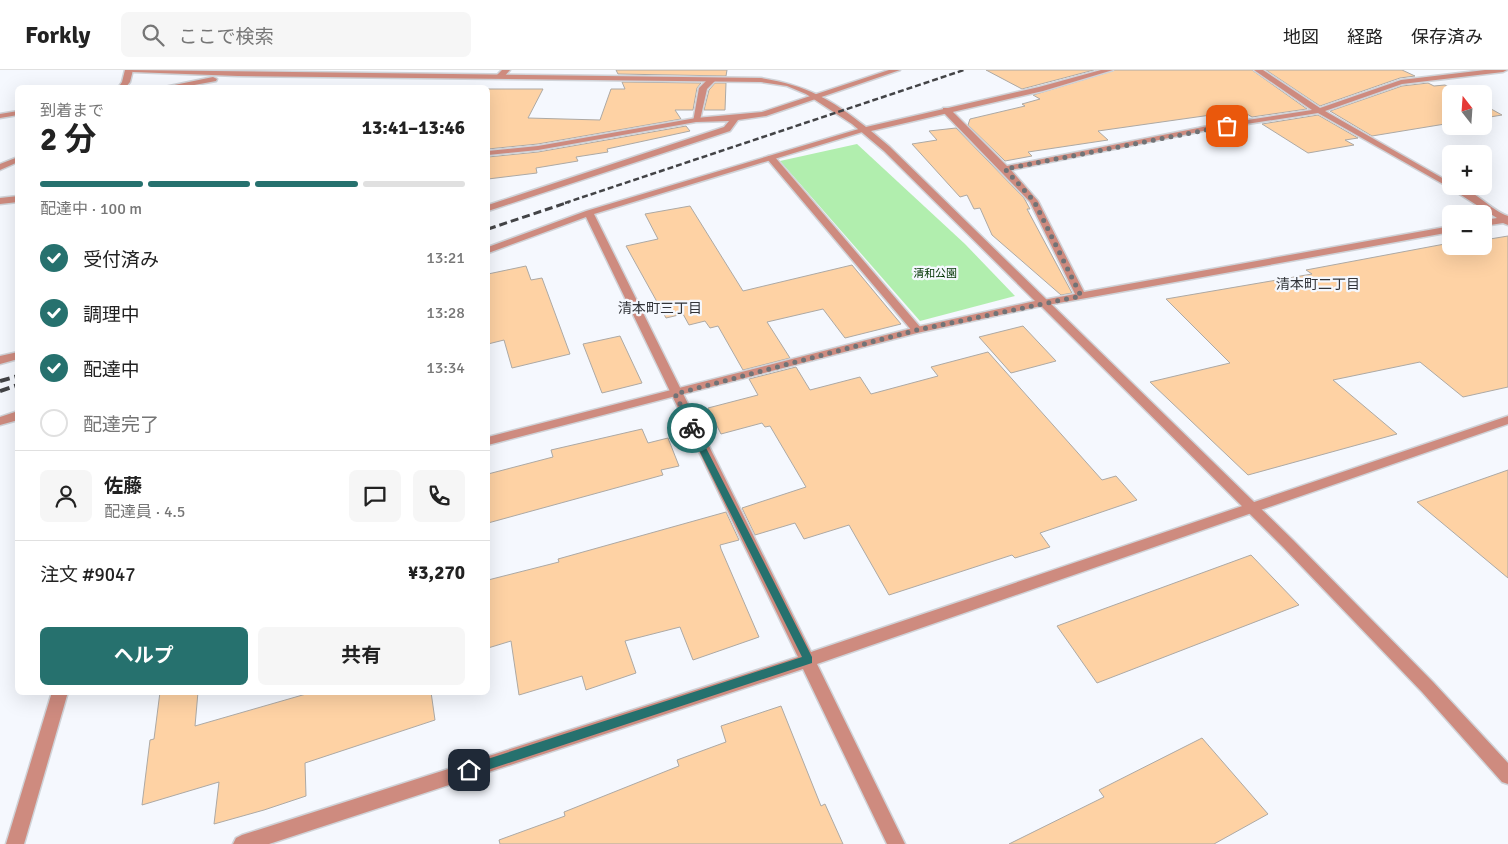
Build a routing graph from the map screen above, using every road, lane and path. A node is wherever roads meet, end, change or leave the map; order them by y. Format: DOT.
graph roads {
  1 [pos="129,70"];
  2 [pos="133,70"];
  3 [pos="255,70"];
  4 [pos="506,70"];
  5 [pos="722,70"];
  6 [pos="896,70"];
  7 [pos="1110,70"];
  8 [pos="1258,70"];
  9 [pos="1503,70"];
  10 [pos="238,75"];
  11 [pos="500,76"];
  12 [pos="710,81"];
  13 [pos="124,85"];
  14 [pos="180,85"];
  15 [pos="815,96"];
  16 [pos="946,110"];
  17 [pos="1319,111"];
  18 [pos="15,114"];
  19 [pos="0,116"];
  20 [pos="735,118"];
  21 [pos="696,120"];
  22 [pos="865,130"];
  23 [pos="490,153"];
  24 [pos="771,158"];
  25 [pos="15,160"];
  26 [pos="0,167"];
  27 [pos="1005,169"];
  28 [pos="1442,180"];
  29 [pos="1468,195"];
  30 [pos="15,199"];
  31 [pos="0,201"];
  32 [pos="490,207"];
  33 [pos="590,213"];
  34 [pos="1507,220"];
  35 [pos="1492,222"];
  36 [pos="1442,231"];
  37 [pos="490,249"];
  38 [pos="1081,296"];
  39 [pos="1042,303"];
  40 [pos="917,330"];
  41 [pos="15,356"];
  42 [pos="0,360"];
  43 [pos="675,394"];
  44 [pos="15,416"];
  45 [pos="0,420"];
  46 [pos="1508,420"];
  47 [pos="490,441"];
  48 [pos="1253,507"];
  49 [pos="808,660"];
  50 [pos="59,695"];
  51 [pos="1508,776"];
  52 [pos="15,844"];
  53 [pos="242,844"];
  54 [pos="896,844"];
  1 -- 13 [label="street"];
  2 -- 10 [label="street"];
  3 -- 10 [label="street"];
  4 -- 11 [label="street"];
  5 -- 12 [label="street"];
  6 -- 15 [label="street"];
  7 -- 16 [label="street"];
  8 -- 17 [label="street"];
  9 -- 17 [label="street"];
  10 -- 11 [label="street"];
  10 -- 14 [label="street"];
  11 -- 12 [label="street"];
  12 -- 15 [label="street"];
  12 -- 21 [label="street"];
  15 -- 20 [label="street"];
  15 -- 22 [label="street"];
  16 -- 22 [label="street"];
  16 -- 27 [label="street"];
  17 -- 27 [label="street"];
  17 -- 28 [label="street"];
  18 -- 19 [label="street"];
  20 -- 21 [label="street"];
  20 -- 32 [label="street"];
  21 -- 23 [label="street"];
  22 -- 24 [label="street"];
  22 -- 39 [label="street"];
  24 -- 33 [label="street"];
  24 -- 40 [label="street"];
  25 -- 26 [label="street"];
  27 -- 38 [label="street"];
  29 -- 34 [label="street"];
  30 -- 31 [label="street"];
  33 -- 37 [label="street"];
  33 -- 43 [label="street"];
  34 -- 35 [label="street"];
  36 -- 38 [label="street"];
  38 -- 39 [label="street"];
  39 -- 40 [label="street"];
  39 -- 48 [label="street"];
  40 -- 43 [label="street"];
  41 -- 42 [label="street"];
  43 -- 47 [label="street"];
  43 -- 49 [label="street"];
  44 -- 45 [label="street"];
  46 -- 48 [label="street"];
  48 -- 49 [label="street"];
  48 -- 51 [label="street"];
  49 -- 53 [label="street"];
  49 -- 54 [label="street"];
  50 -- 52 [label="street"];
}
